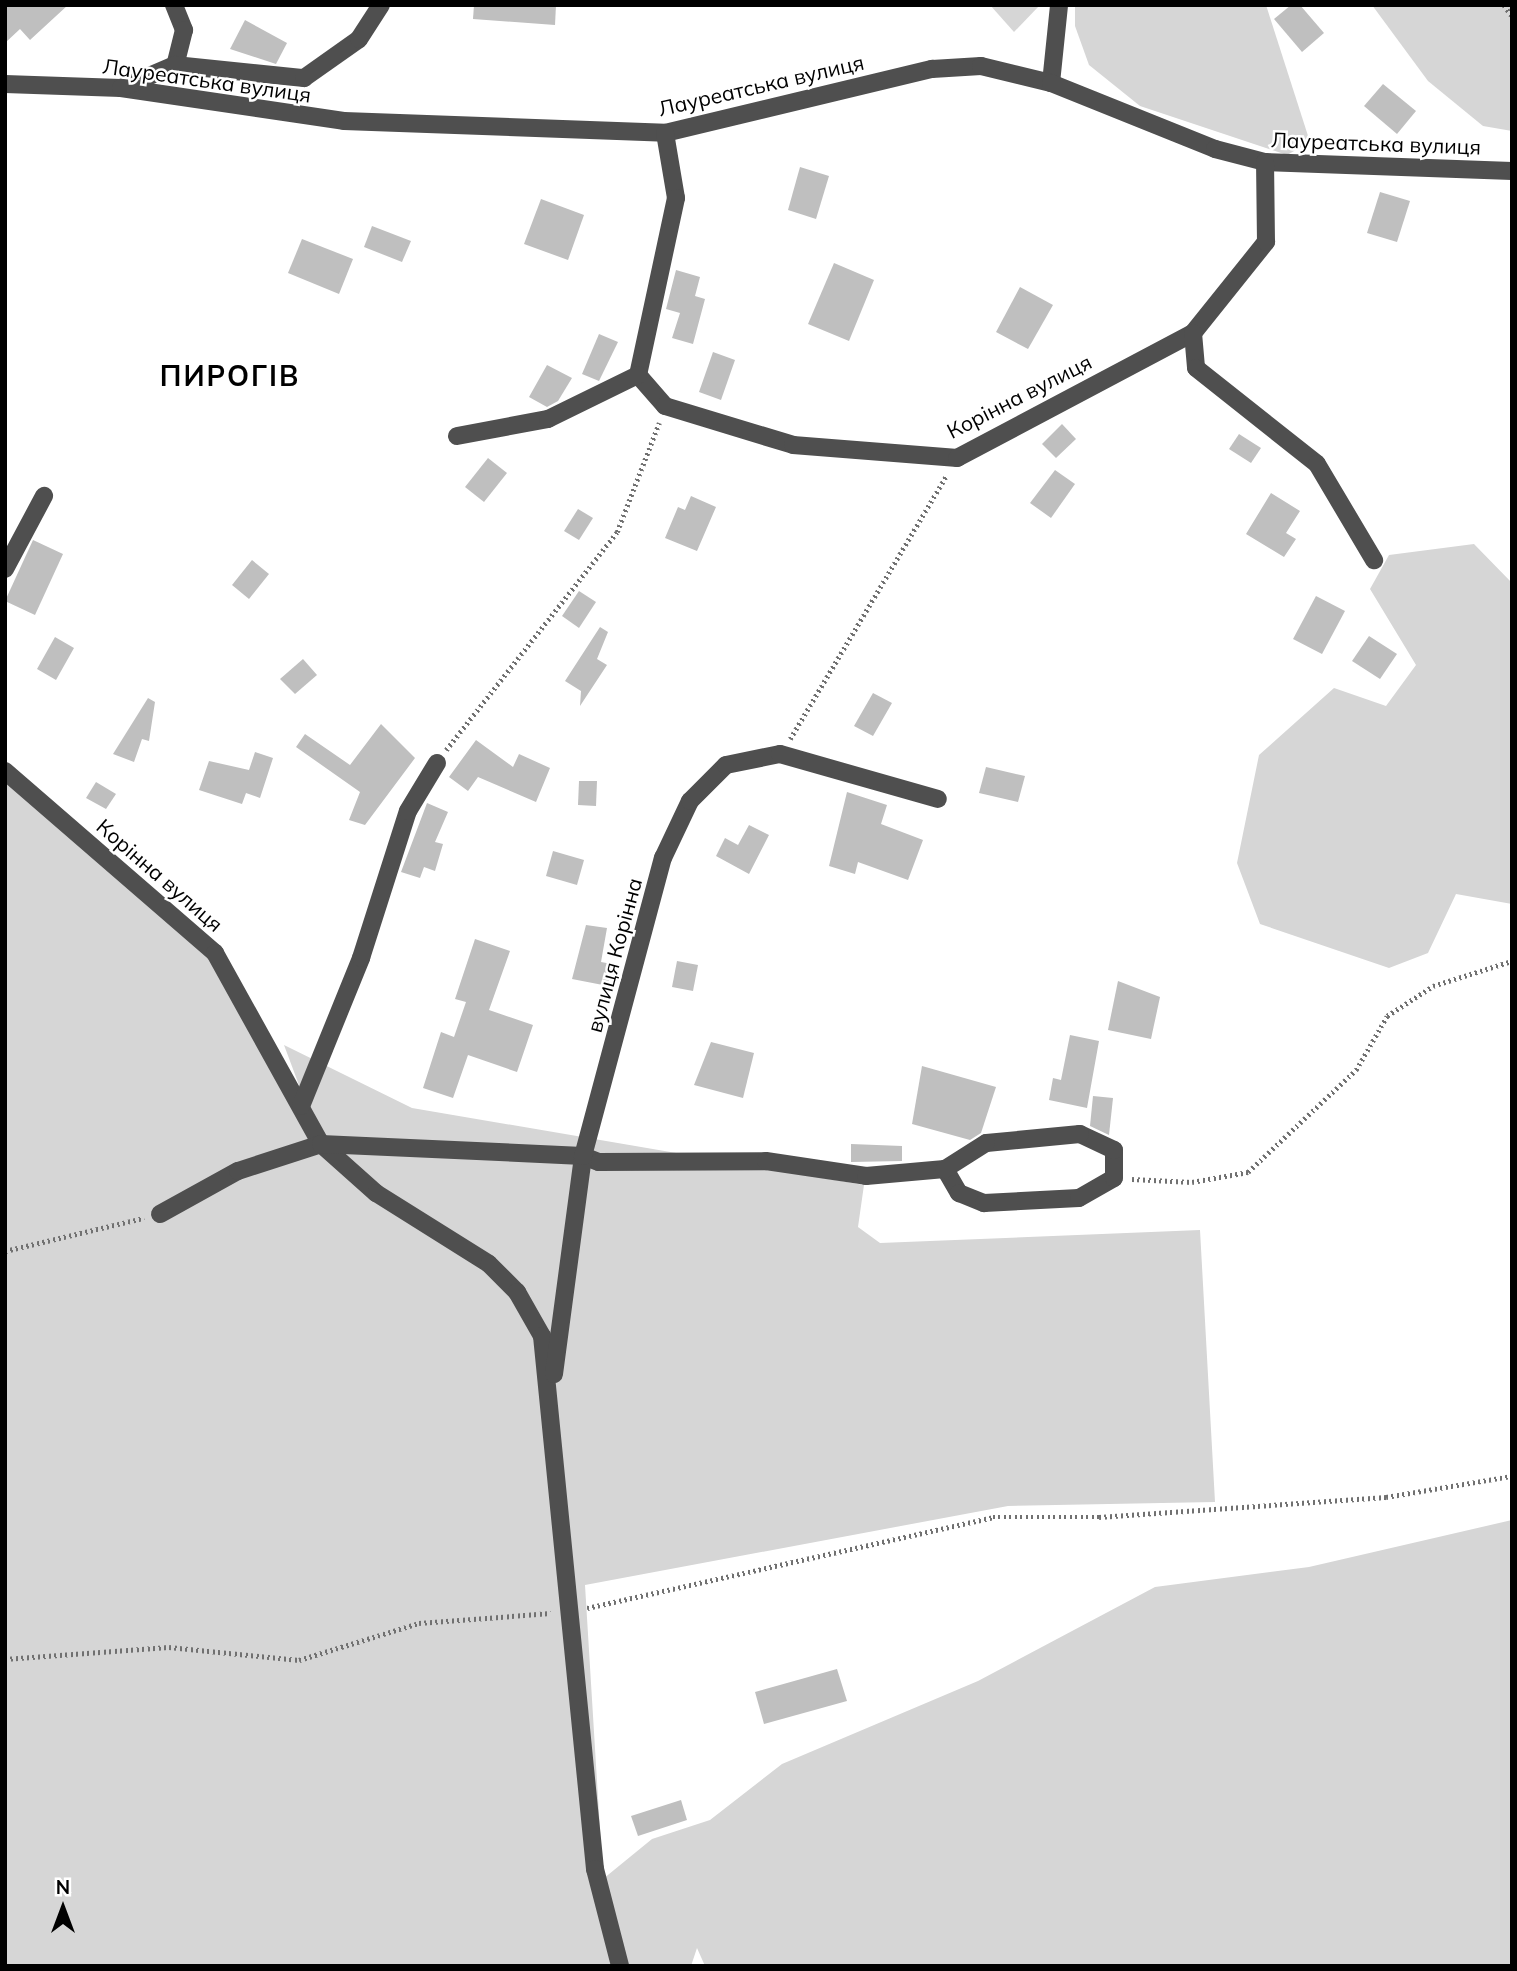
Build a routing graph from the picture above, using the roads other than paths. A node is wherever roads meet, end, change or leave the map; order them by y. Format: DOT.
graph roads {
  1 [pos="174,5"];
  2 [pos="380,5"];
  3 [pos="1059,5"];
  4 [pos="175,65"];
  5 [pos="1051,83"];
  6 [pos="5,84"];
  7 [pos="121,88"];
  8 [pos="665,133"];
  9 [pos="1265,162"];
  10 [pos="1512,171"];
  11 [pos="1193,333"];
  12 [pos="638,375"];
  13 [pos="457,436"];
  14 [pos="44,496"];
  15 [pos="1374,560"];
  16 [pos="5,569"];
  17 [pos="437,762"];
  18 [pos="5,771"];
  19 [pos="938,799"];
  20 [pos="301,1106"];
  21 [pos="321,1144"];
  22 [pos="583,1156"];
  23 [pos="945,1169"];
  24 [pos="160,1214"];
  25 [pos="552,1391"];
  26 [pos="620,1966"];
  1 -- 4 [label="street"];
  2 -- 4 [label="street"];
  3 -- 5 [label="street"];
  4 -- 7 [label="street"];
  5 -- 8 [label="street, Лауреатська вулиця"];
  5 -- 9 [label="street, Лауреатська вулиця"];
  6 -- 7 [label="street, Лауреатська вулиця"];
  7 -- 8 [label="street, Лауреатська вулиця"];
  8 -- 12 [label="street"];
  9 -- 10 [label="street, Лауреатська вулиця"];
  9 -- 11 [label="street, Корінна вулиця"];
  11 -- 12 [label="street, Корінна вулиця"];
  11 -- 15 [label="street"];
  12 -- 13 [label="street"];
  14 -- 16 [label="street"];
  17 -- 20 [label="street"];
  18 -- 20 [label="street, Корінна вулиця"];
  19 -- 22 [label="street, вулиця Корінна"];
  20 -- 21 [label="street, Корінна вулиця"];
  21 -- 22 [label="street"];
  21 -- 24 [label="street"];
  21 -- 25 [label="street"];
  22 -- 23 [label="street"];
  22 -- 25 [label="street, вулиця Корінна"];
  23 -- 23 [label="street"];
  25 -- 26 [label="street"];
}
